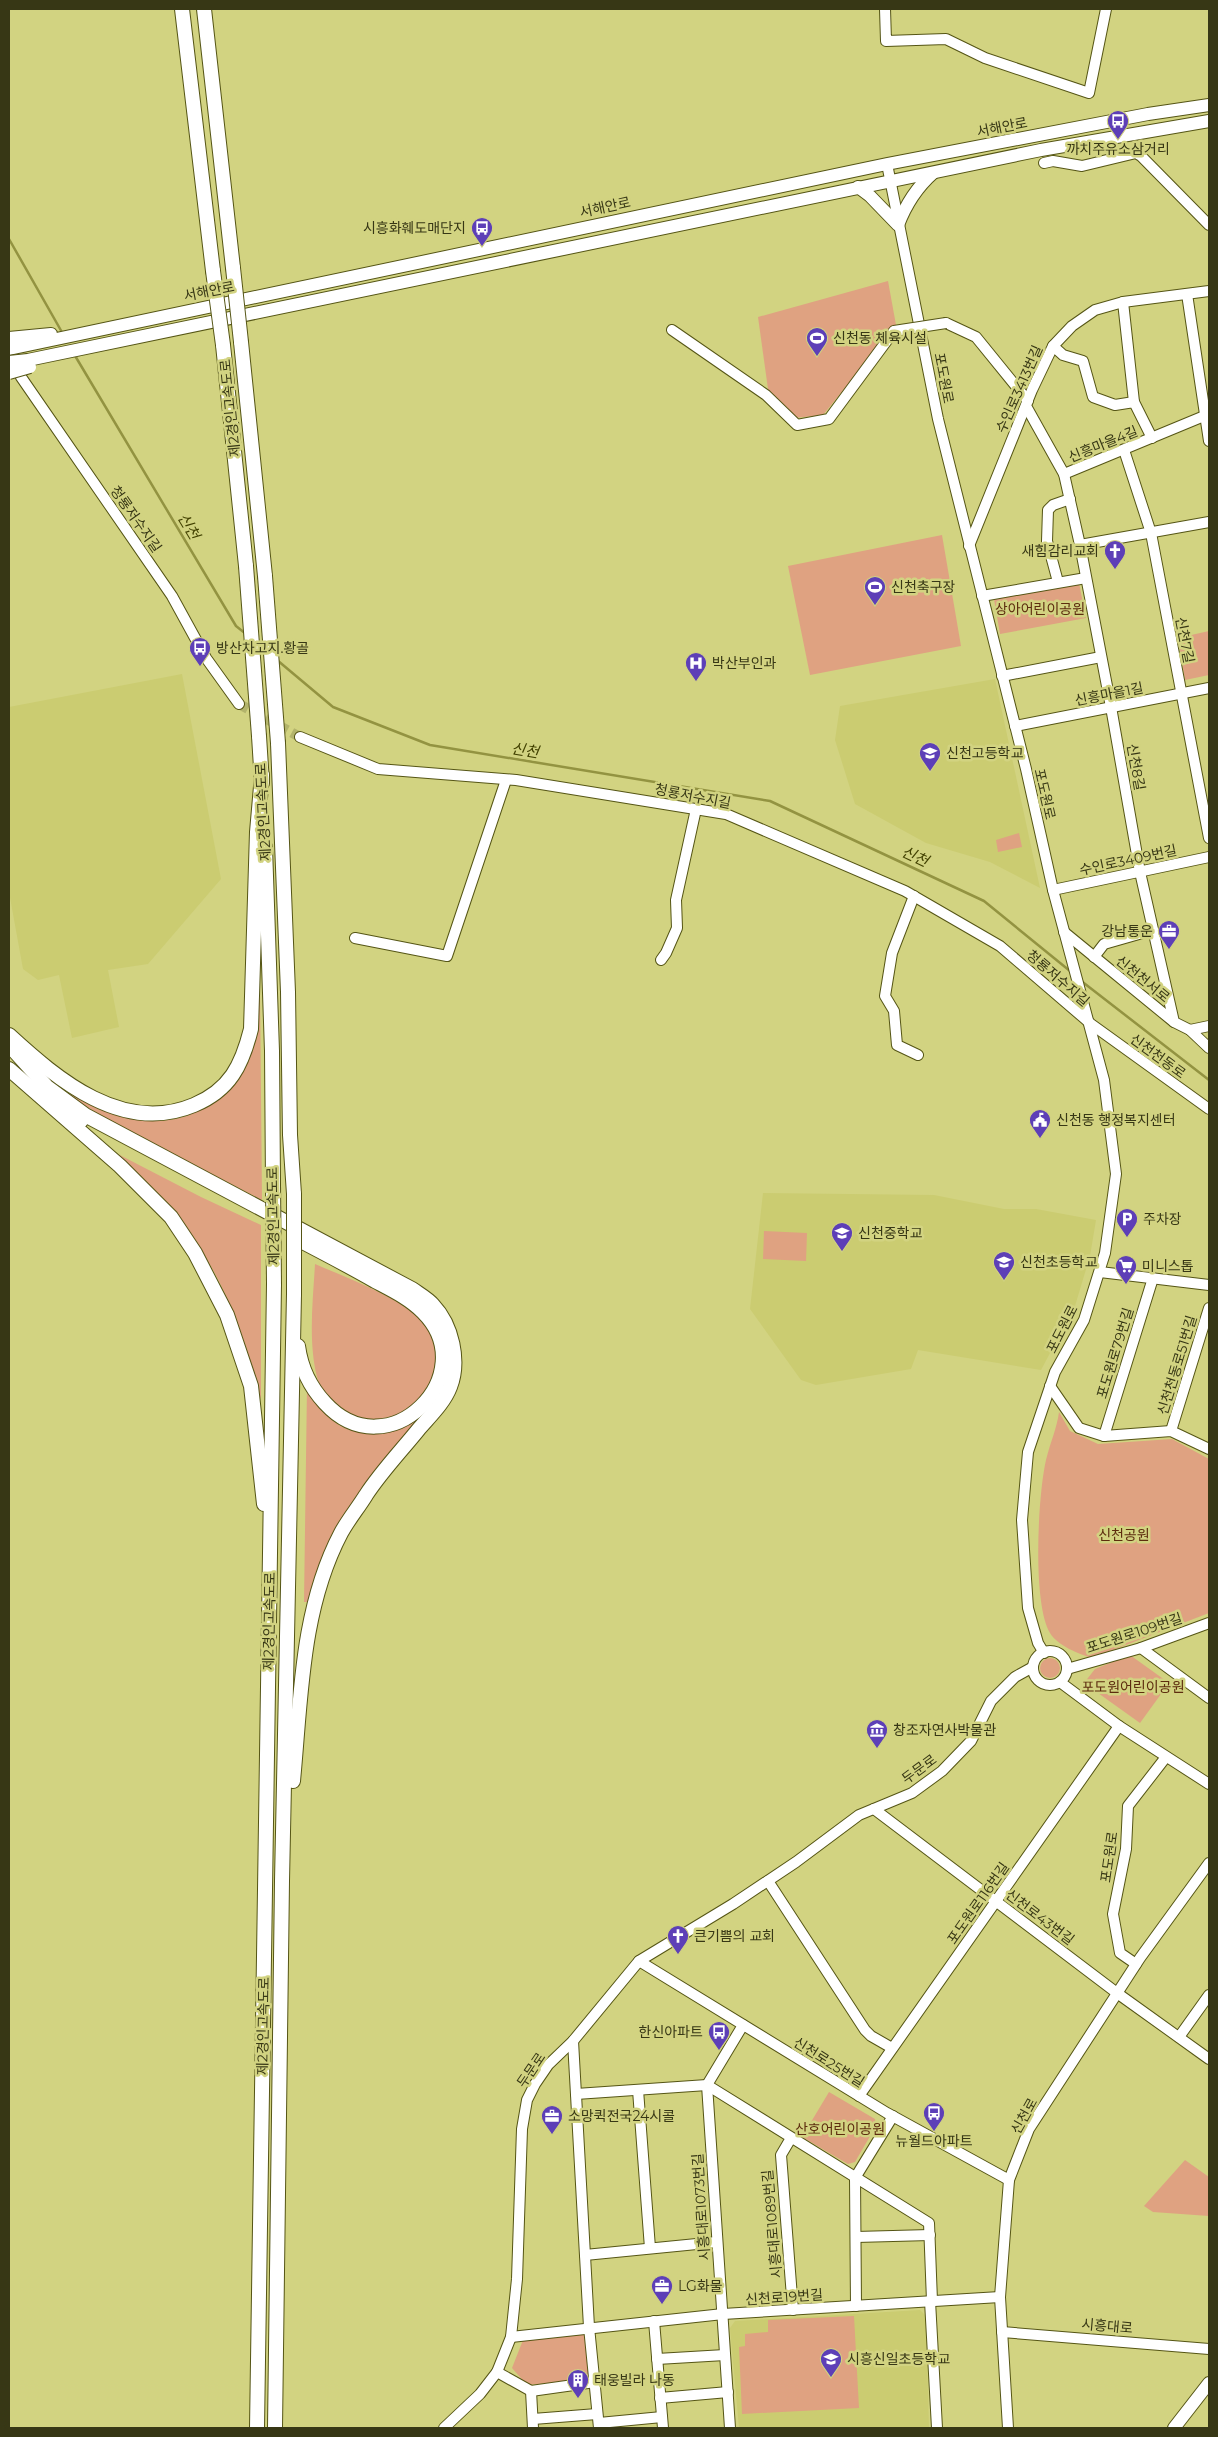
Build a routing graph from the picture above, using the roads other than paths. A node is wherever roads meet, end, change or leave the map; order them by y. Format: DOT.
graph roads {
  1 [pos="182,9"];
  2 [pos="204,9"];
  3 [pos="885,9"];
  4 [pos="1106,9"];
  5 [pos="1209,105"];
  6 [pos="1209,121"];
  7 [pos="1044,163"];
  8 [pos="887,164"];
  9 [pos="933,172"];
  10 [pos="890,181"];
  11 [pos="858,187"];
  12 [pos="898,225"];
  13 [pos="1209,225"];
  14 [pos="1209,291"];
  15 [pos="1187,294"];
  16 [pos="1123,302"];
  17 [pos="672,330"];
  18 [pos="16,341"];
  19 [pos="1053,346"];
  20 [pos="9,350"];
  21 [pos="9,362"];
  22 [pos="29,363"];
  23 [pos="9,372"];
  24 [pos="1134,402"];
  25 [pos="1027,403"];
  26 [pos="1207,416"];
  27 [pos="1152,438"];
  28 [pos="1209,441"];
  29 [pos="1124,450"];
  30 [pos="1064,474"];
  31 [pos="1070,499"];
  32 [pos="1209,522"];
  33 [pos="1151,533"];
  34 [pos="1080,545"];
  35 [pos="969,546"];
  36 [pos="1086,578"];
  37 [pos="1058,582"];
  38 [pos="982,596"];
  39 [pos="1101,657"];
  40 [pos="1002,676"];
  41 [pos="1209,688"];
  42 [pos="1181,694"];
  43 [pos="239,704"];
  44 [pos="1111,707"];
  45 [pos="1015,726"];
  46 [pos="300,737"];
  47 [pos="262,776"];
  48 [pos="506,780"];
  49 [pos="696,809"];
  50 [pos="1209,838"];
  51 [pos="1209,858"];
  52 [pos="1140,872"];
  53 [pos="1053,890"];
  54 [pos="914,896"];
  55 [pos="1153,930"];
  56 [pos="1065,936"];
  57 [pos="355,938"];
  58 [pos="1094,958"];
  59 [pos="661,960"];
  60 [pos="1089,1019"];
  61 [pos="1174,1022"];
  62 [pos="1209,1026"];
  63 [pos="1190,1030"];
  64 [pos="9,1034"];
  65 [pos="9,1045"];
  66 [pos="1209,1048"];
  67 [pos="918,1055"];
  68 [pos="9,1069"];
  69 [pos="53,1106"];
  70 [pos="1209,1109"];
  71 [pos="1100,1272"];
  72 [pos="1153,1278"];
  73 [pos="1209,1285"];
  74 [pos="1209,1308"];
  75 [pos="293,1321"];
  76 [pos="1050,1386"];
  77 [pos="1171,1430"];
  78 [pos="1104,1436"];
  79 [pos="1209,1450"];
  80 [pos="270,1560"];
  81 [pos="1209,1623"];
  82 [pos="1140,1648"];
  83 [pos="1044,1652"];
  84 [pos="1033,1668"];
  85 [pos="1067,1669"];
  86 [pos="1060,1682"];
  87 [pos="1209,1698"];
  88 [pos="1119,1726"];
  89 [pos="1166,1758"];
  90 [pos="1209,1784"];
  91 [pos="874,1809"];
  92 [pos="1209,1863"];
  93 [pos="282,1881"];
  94 [pos="768,1881"];
  95 [pos="996,1901"];
  96 [pos="639,1961"];
  97 [pos="1136,1964"];
  98 [pos="1117,1993"];
  99 [pos="1209,1995"];
  100 [pos="743,2025"];
  101 [pos="1179,2037"];
  102 [pos="573,2041"];
  103 [pos="892,2048"];
  104 [pos="1209,2059"];
  105 [pos="707,2086"];
  106 [pos="638,2090"];
  107 [pos="576,2094"];
  108 [pos="859,2096"];
  109 [pos="893,2116"];
  110 [pos="791,2138"];
  111 [pos="856,2178"];
  112 [pos="1009,2180"];
  113 [pos="930,2236"];
  114 [pos="856,2237"];
  115 [pos="718,2242"];
  116 [pos="650,2248"];
  117 [pos="585,2255"];
  118 [pos="1000,2296"];
  119 [pos="931,2301"];
  120 [pos="856,2306"];
  121 [pos="793,2310"];
  122 [pos="723,2314"];
  123 [pos="654,2321"];
  124 [pos="589,2327"];
  125 [pos="1002,2332"];
  126 [pos="511,2337"];
  127 [pos="1209,2349"];
  128 [pos="725,2355"];
  129 [pos="657,2359"];
  130 [pos="497,2372"];
  131 [pos="595,2382"];
  132 [pos="1209,2383"];
  133 [pos="531,2391"];
  134 [pos="728,2392"];
  135 [pos="660,2398"];
  136 [pos="662,2417"];
  137 [pos="598,2422"];
  138 [pos="533,2424"];
  139 [pos="257,2428"];
  140 [pos="276,2428"];
  141 [pos="444,2428"];
  142 [pos="663,2428"];
  143 [pos="730,2428"];
  144 [pos="938,2428"];
  145 [pos="1008,2428"];
  146 [pos="1174,2428"];
  1 -- 47 [label="highway, 제2경인고속도로, bridge"];
  2 -- 75 [label="highway, 제2경인고속도로, bridge"];
  3 -- 4 [label="street"];
  5 -- 8 [label="main road, 서해안로"];
  6 -- 9 [label="main road"];
  7 -- 13 [label="street"];
  8 -- 10 [label="street, 포도원로"];
  8 -- 18 [label="main road, 서해안로"];
  9 -- 10 [label="main road"];
  9 -- 12 [label="main road"];
  10 -- 11 [label="main road"];
  10 -- 12 [label="street, 포도원로"];
  11 -- 12 [label="main road"];
  11 -- 22 [label="main road"];
  12 -- 35 [label="street, 포도원로"];
  14 -- 15 [label="street, 수인로3413번길"];
  15 -- 16 [label="street, 수인로3413번길"];
  15 -- 26 [label="street"];
  16 -- 19 [label="street, 수인로3413번길"];
  16 -- 24 [label="street"];
  17 -- 25 [label="street, 신천8길, bridge"];
  18 -- 20 [label="main road, 서해안로"];
  19 -- 24 [label="street, 신흥마을4길"];
  19 -- 25 [label="street, 수인로3413번길"];
  20 -- 43 [label="street, 청룡저수지길"];
  21 -- 22 [label="main road, bridge"];
  22 -- 23 [label="main road, bridge"];
  24 -- 27 [label="street, 신흥마을4길"];
  25 -- 30 [label="street, 신천8길"];
  25 -- 35 [label="street, 수인로3413번길"];
  26 -- 27 [label="street, 신흥마을4길"];
  26 -- 28 [label="street"];
  27 -- 29 [label="street, 신흥마을4길"];
  29 -- 30 [label="street, 신흥마을4길"];
  29 -- 33 [label="street, 신천7길"];
  30 -- 31 [label="street, 신천8길"];
  31 -- 34 [label="street, 신천8길"];
  31 -- 37 [label="street"];
  32 -- 33 [label="street"];
  33 -- 34 [label="street"];
  33 -- 42 [label="street, 신천7길"];
  34 -- 36 [label="street, 신천8길"];
  35 -- 38 [label="street, 포도원로"];
  36 -- 37 [label="street"];
  36 -- 39 [label="street, 신천8길"];
  37 -- 38 [label="street"];
  38 -- 40 [label="street, 포도원로"];
  39 -- 40 [label="street"];
  39 -- 44 [label="street, 신천8길"];
  40 -- 45 [label="street, 포도원로"];
  41 -- 42 [label="street, 신흥마을1길"];
  42 -- 44 [label="street, 신흥마을1길"];
  42 -- 50 [label="street, 신천7길"];
  44 -- 45 [label="street, 신흥마을1길"];
  44 -- 52 [label="street, 신천8길"];
  45 -- 53 [label="street, 포도원로"];
  46 -- 48 [label="street, 청룡저수지길"];
  47 -- 64 [label="highway"];
  47 -- 80 [label="highway, 제2경인고속도로, bridge"];
  48 -- 49 [label="street, 청룡저수지길"];
  48 -- 57 [label="street"];
  49 -- 54 [label="street, 청룡저수지길"];
  49 -- 59 [label="street"];
  51 -- 52 [label="street, 수인로3409번길"];
  52 -- 53 [label="street, 수인로3409번길"];
  52 -- 55 [label="street, 신천8길"];
  53 -- 56 [label="street, 포도원로"];
  54 -- 60 [label="street, 청룡저수지길"];
  54 -- 67 [label="street"];
  55 -- 58 [label="street, 신천천서로"];
  55 -- 61 [label="street, 신천8길"];
  56 -- 58 [label="street, 신천천서로"];
  56 -- 60 [label="street, 포도원로"];
  58 -- 61 [label="street, 신천천서로"];
  60 -- 70 [label="street, 신천천동로"];
  60 -- 71 [label="street, 포도원로"];
  61 -- 63 [label="street"];
  62 -- 63 [label="street"];
  63 -- 66 [label="street"];
  65 -- 93 [label="highway"];
  68 -- 69 [label="highway"];
  69 -- 75 [label="highway"];
  69 -- 80 [label="highway"];
  71 -- 72 [label="street"];
  71 -- 76 [label="street, 포도원로"];
  72 -- 73 [label="street"];
  72 -- 78 [label="street, 포도원로79번길"];
  74 -- 77 [label="street, 신천천동로51번길"];
  75 -- 93 [label="highway, 제2경인고속도로"];
  76 -- 78 [label="street"];
  76 -- 83 [label="street, 포도원로"];
  77 -- 78 [label="street"];
  77 -- 79 [label="street"];
  80 -- 139 [label="highway, 제2경인고속도로"];
  81 -- 82 [label="street, 포도원로109번길"];
  82 -- 85 [label="street, 포도원로109번길"];
  82 -- 87 [label="street"];
  83 -- 84 [label="street"];
  83 -- 85 [label="street"];
  84 -- 86 [label="street"];
  84 -- 91 [label="street, 두문로"];
  85 -- 86 [label="street"];
  86 -- 88 [label="street"];
  88 -- 89 [label="street"];
  88 -- 95 [label="street, 포도원로116번길"];
  89 -- 90 [label="street"];
  89 -- 97 [label="street, 포도원로"];
  91 -- 94 [label="street, 두문로"];
  91 -- 95 [label="street, 신천로43번길"];
  92 -- 97 [label="street, 신천로"];
  93 -- 140 [label="highway, 제2경인고속도로"];
  94 -- 96 [label="street, 두문로"];
  94 -- 103 [label="street"];
  95 -- 98 [label="street, 신천로43번길"];
  95 -- 103 [label="street, 포도원로116번길"];
  96 -- 100 [label="street, 신천로25번길"];
  96 -- 102 [label="street, 두문로"];
  97 -- 98 [label="street, 신천로"];
  98 -- 101 [label="street, 신천로43번길"];
  98 -- 112 [label="street, 신천로"];
  99 -- 101 [label="street"];
  100 -- 105 [label="street"];
  100 -- 108 [label="street, 신천로25번길"];
  101 -- 104 [label="street, 신천로43번길"];
  102 -- 107 [label="street"];
  102 -- 126 [label="street, 두문로"];
  103 -- 108 [label="street, 포도원로116번길"];
  105 -- 106 [label="street"];
  105 -- 110 [label="street"];
  105 -- 115 [label="street, 시흥대로1073번길"];
  106 -- 107 [label="street"];
  106 -- 116 [label="street"];
  107 -- 117 [label="street"];
  108 -- 109 [label="street, 신천로25번길"];
  109 -- 111 [label="street"];
  109 -- 112 [label="street, 신천로25번길"];
  110 -- 111 [label="street"];
  110 -- 121 [label="street, 시흥대로1089번길"];
  111 -- 113 [label="street"];
  111 -- 114 [label="street"];
  112 -- 118 [label="street, 신천로"];
  113 -- 114 [label="street"];
  113 -- 119 [label="street"];
  114 -- 120 [label="street"];
  115 -- 116 [label="street"];
  115 -- 122 [label="street, 시흥대로1073번길"];
  116 -- 117 [label="street"];
  117 -- 124 [label="street"];
  118 -- 119 [label="street, 신천로19번길"];
  118 -- 125 [label="street, 신천로"];
  119 -- 120 [label="street, 신천로19번길"];
  119 -- 144 [label="street"];
  120 -- 121 [label="street, 신천로19번길"];
  121 -- 122 [label="street, 신천로19번길"];
  122 -- 123 [label="street, 신천로19번길"];
  122 -- 128 [label="street, 시흥대로1073번길"];
  123 -- 124 [label="street, 신천로19번길"];
  123 -- 129 [label="street"];
  124 -- 126 [label="street, 신천로19번길"];
  124 -- 131 [label="street"];
  125 -- 127 [label="street, 시흥대로"];
  125 -- 145 [label="street, 신천로"];
  126 -- 130 [label="street, 두문로"];
  128 -- 129 [label="street"];
  128 -- 134 [label="street, 시흥대로1073번길"];
  129 -- 135 [label="street"];
  130 -- 133 [label="street"];
  130 -- 141 [label="street, 두문로"];
  131 -- 133 [label="street"];
  131 -- 137 [label="street"];
  132 -- 146 [label="main road"];
  133 -- 138 [label="street"];
  134 -- 135 [label="street"];
  134 -- 143 [label="street, 시흥대로1073번길"];
  135 -- 136 [label="street"];
  136 -- 137 [label="street"];
  136 -- 142 [label="street"];
  137 -- 138 [label="street"];
}
